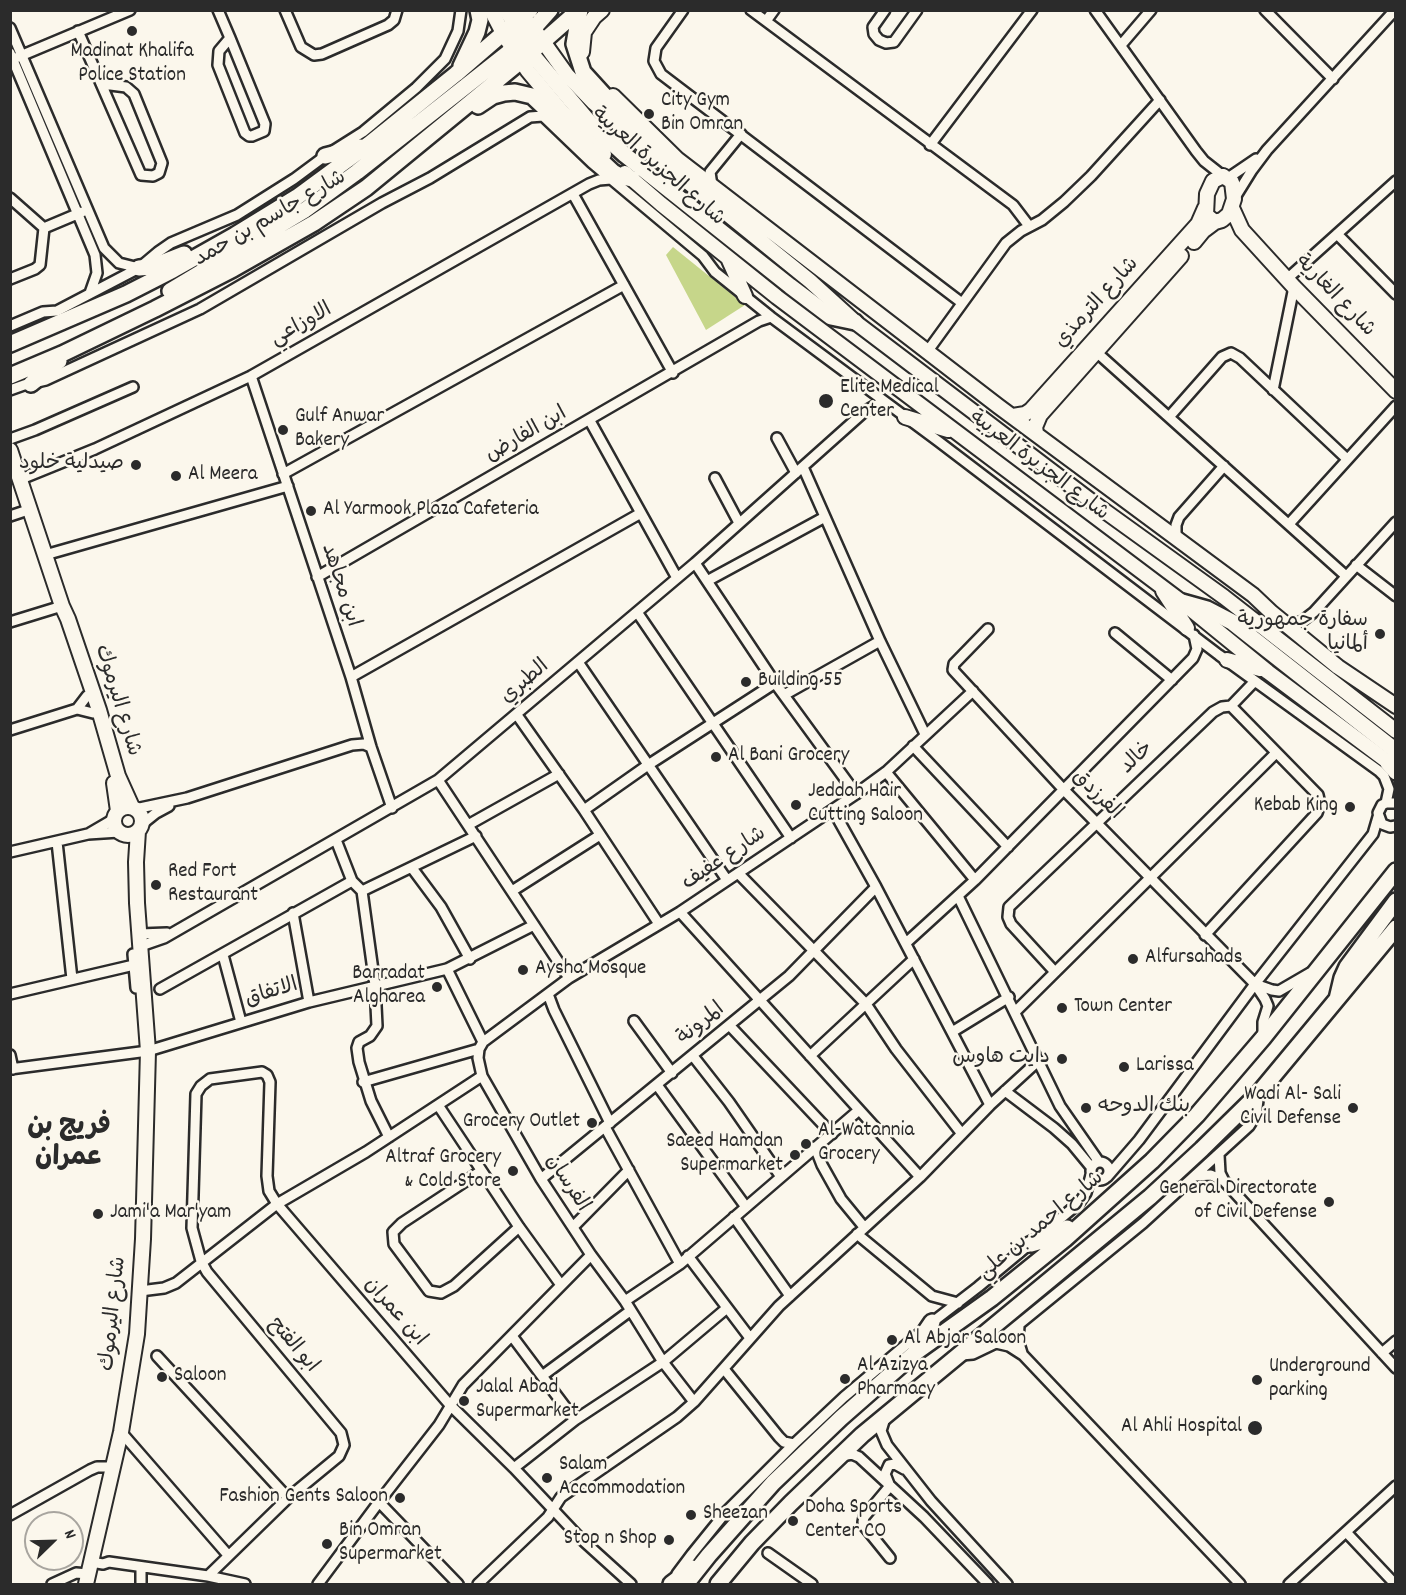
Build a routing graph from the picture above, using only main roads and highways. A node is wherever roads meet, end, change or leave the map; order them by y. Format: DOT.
graph roads {
  1 [pos="478,10"];
  2 [pos="506,10"];
  3 [pos="550,10"];
  4 [pos="580,10"];
  5 [pos="524,34"];
  6 [pos="456,74"];
  7 [pos="369,144"];
  8 [pos="653,154"];
  9 [pos="325,156"];
  10 [pos="382,175"];
  11 [pos="632,179"];
  12 [pos="235,235"];
  13 [pos="139,268"];
  14 [pos="57,311"];
  15 [pos="855,322"];
  16 [pos="116,328"];
  17 [pos="31,335"];
  18 [pos="10,344"];
  19 [pos="62,354"];
  20 [pos="10,375"];
  21 [pos="31,384"];
  22 [pos="1182,602"];
  23 [pos="1394,764"];
  24 [pos="1394,871"];
  25 [pos="1395,901"];
  26 [pos="1395,928"];
  27 [pos="1336,1002"];
  28 [pos="1090,1214"];
  29 [pos="1031,1244"];
  30 [pos="935,1319"];
  31 [pos="915,1353"];
  32 [pos="708,1555"];
  33 [pos="671,1584"];
  34 [pos="686,1584"];
  35 [pos="718,1584"];
  1 -- 6 [label="main road"];
  2 -- 5 [label="main road"];
  3 -- 5 [label="main road"];
  4 -- 5 [label="main road, شارع جاسم بن حمد"];
  4 -- 8 [label="main road"];
  5 -- 6 [label="main road, شارع جاسم بن حمد"];
  5 -- 10 [label="main road, شارع جاسم بن حمد"];
  5 -- 15 [label="main road"];
  5 -- 16 [label="main road"];
  6 -- 7 [label="main road, شارع جاسم بن حمد"];
  7 -- 9 [label="main road"];
  7 -- 12 [label="main road, شارع جاسم بن حمد"];
  10 -- 11 [label="main road"];
  10 -- 16 [label="main road, شارع جاسم بن حمد"];
  12 -- 13 [label="main road"];
  12 -- 17 [label="main road, شارع جاسم بن حمد"];
  14 -- 17 [label="main road"];
  16 -- 19 [label="main road, شارع جاسم بن حمد"];
  17 -- 18 [label="main road, شارع جاسم بن حمد"];
  19 -- 20 [label="main road, شارع جاسم بن حمد"];
  19 -- 21 [label="main road"];
  22 -- 23 [label="main road"];
  24 -- 28 [label="main road, شارع احمد بن علي"];
  25 -- 27 [label="main road"];
  26 -- 27 [label="main road"];
  27 -- 35 [label="main road"];
  28 -- 29 [label="main road"];
  28 -- 31 [label="main road, شارع احمد بن علي"];
  30 -- 31 [label="main road"];
  31 -- 32 [label="main road, شارع احمد بن علي"];
  32 -- 33 [label="main road"];
  32 -- 34 [label="main road, شارع احمد بن علي"];
}
